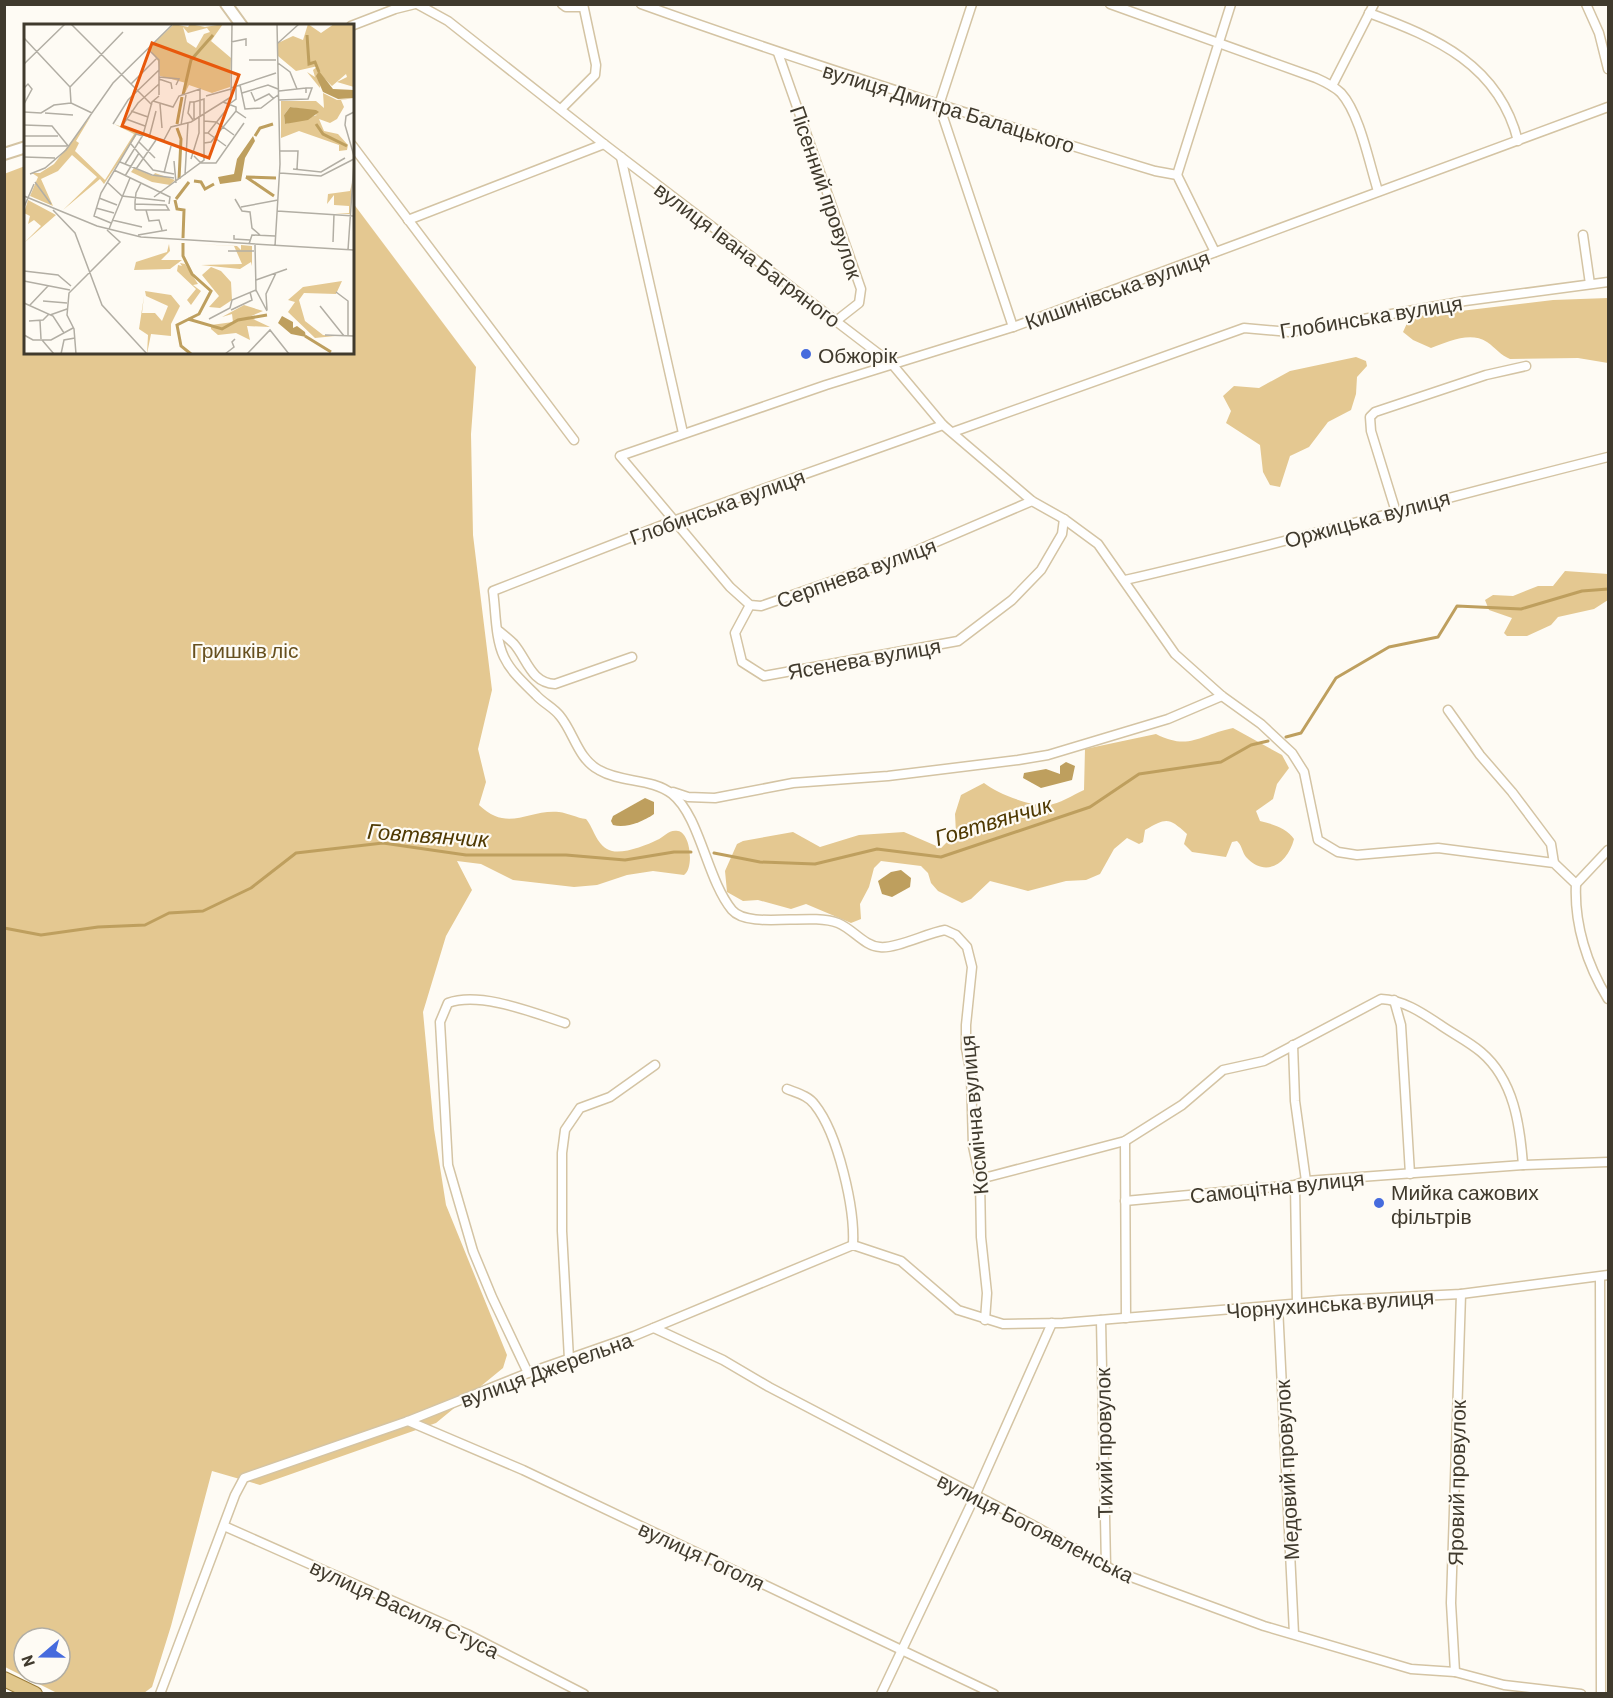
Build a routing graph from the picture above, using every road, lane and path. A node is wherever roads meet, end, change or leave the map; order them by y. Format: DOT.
graph roads {
  1 [pos="226,4"];
  2 [pos="416,4"];
  3 [pos="562,4"];
  4 [pos="641,4"];
  5 [pos="972,4"];
  6 [pos="1110,4"];
  7 [pos="1231,4"];
  8 [pos="1586,4"];
  9 [pos="583,6"];
  10 [pos="1372,9"];
  11 [pos="241,24"];
  12 [pos="354,25"];
  13 [pos="1218,42"];
  14 [pos="778,53"];
  15 [pos="1608,69"];
  16 [pos="1332,86"];
  17 [pos="939,105"];
  18 [pos="1608,107"];
  19 [pos="561,109"];
  20 [pos="1518,141"];
  21 [pos="604,144"];
  22 [pos="24,148"];
  23 [pos="354,148"];
  24 [pos="4,154"];
  25 [pos="621,157"];
  26 [pos="1177,175"];
  27 [pos="1378,191"];
  28 [pos="408,220"];
  29 [pos="1583,234"];
  30 [pos="1215,252"];
  31 [pos="1608,282"];
  32 [pos="1590,284"];
  33 [pos="836,321"];
  34 [pos="1013,327"];
  35 [pos="892,364"];
  36 [pos="1526,366"];
  37 [pos="943,425"];
  38 [pos="953,432"];
  39 [pos="683,433"];
  40 [pos="574,440"];
  41 [pos="620,456"];
  42 [pos="1608,457"];
  43 [pos="1032,501"];
  44 [pos="1396,512"];
  45 [pos="1064,519"];
  46 [pos="673,521"];
  47 [pos="1125,580"];
  48 [pos="750,605"];
  49 [pos="499,631"];
  50 [pos="632,657"];
  51 [pos="1222,696"];
  52 [pos="1448,710"];
  53 [pos="664,788"];
  54 [pos="1608,850"];
  55 [pos="1554,863"];
  56 [pos="1576,884"];
  57 [pos="1608,999"];
  58 [pos="1394,1000"];
  59 [pos="565,1023"];
  60 [pos="1293,1045"];
  61 [pos="654,1065"];
  62 [pos="787,1089"];
  63 [pos="1125,1141"];
  64 [pos="1608,1162"];
  65 [pos="1523,1165"];
  66 [pos="1410,1174"];
  67 [pos="980,1179"];
  68 [pos="1306,1181"];
  69 [pos="1295,1185"];
  70 [pos="1125,1201"];
  71 [pos="853,1245"];
  72 [pos="1604,1276"];
  73 [pos="1461,1294"];
  74 [pos="1297,1303"];
  75 [pos="1278,1306"];
  76 [pos="1126,1318"];
  77 [pos="985,1320"];
  78 [pos="1101,1320"];
  79 [pos="1052,1323"];
  80 [pos="654,1329"];
  81 [pos="569,1359"];
  82 [pos="528,1373"];
  83 [pos="408,1421"];
  84 [pos="975,1496"];
  85 [pos="224,1526"];
  86 [pos="1106,1566"];
  87 [pos="1294,1634"];
  88 [pos="901,1650"];
  89 [pos="1455,1672"];
  90 [pos="4,1679"];
  91 [pos="35,1694"];
  92 [pos="160,1694"];
  93 [pos="584,1694"];
  94 [pos="881,1694"];
  95 [pos="994,1694"];
  96 [pos="1581,1694"];
  97 [pos="1601,1694"];
  1 -- 11 [label="street"];
  2 -- 12 [label="street, вулиця Івана Багряного"];
  2 -- 19 [label="street, вулиця Івана Багряного"];
  3 -- 9 [label="street"];
  4 -- 14 [label="street, вулиця Дмитра Балацького"];
  5 -- 17 [label="street"];
  6 -- 13 [label="street"];
  7 -- 13 [label="street"];
  8 -- 15 [label="street"];
  9 -- 19 [label="street"];
  10 -- 16 [label="street"];
  10 -- 20 [label="street"];
  13 -- 16 [label="street"];
  13 -- 26 [label="street"];
  14 -- 17 [label="street, вулиця Дмитра Балацького"];
  14 -- 33 [label="street, Пісенний провулок"];
  16 -- 27 [label="street"];
  17 -- 26 [label="street, вулиця Дмитра Балацького"];
  17 -- 34 [label="street"];
  18 -- 20 [label="street, Кишинівська вулиця"];
  19 -- 21 [label="street, вулиця Івана Багряного"];
  20 -- 27 [label="street, Кишинівська вулиця"];
  21 -- 25 [label="street, вулиця Івана Багряного"];
  21 -- 28 [label="street"];
  22 -- 24 [label="street"];
  23 -- 28 [label="street"];
  25 -- 33 [label="street, вулиця Івана Багряного"];
  25 -- 39 [label="street"];
  26 -- 30 [label="street"];
  27 -- 30 [label="street, Кишинівська вулиця"];
  28 -- 40 [label="street"];
  29 -- 32 [label="street"];
  30 -- 34 [label="street, Кишинівська вулиця"];
  31 -- 32 [label="street, Глобинська вулиця"];
  32 -- 38 [label="street, Глобинська вулиця"];
  33 -- 35 [label="street, вулиця Івана Багряного"];
  34 -- 35 [label="street, Кишинівська вулиця"];
  35 -- 37 [label="street, вулиця Івана Багряного"];
  35 -- 39 [label="street, Кишинівська вулиця"];
  36 -- 44 [label="street"];
  37 -- 38 [label="street, вулиця Івана Багряного"];
  37 -- 46 [label="street, Глобинська вулиця"];
  38 -- 43 [label="street, вулиця Івана Багряного"];
  39 -- 41 [label="street, Кишинівська вулиця"];
  41 -- 46 [label="street, Серпнева вулиця"];
  42 -- 44 [label="street, Оржицька вулиця"];
  43 -- 45 [label="street, вулиця Івана Багряного"];
  43 -- 48 [label="street, Серпнева вулиця"];
  44 -- 47 [label="street, Оржицька вулиця"];
  45 -- 47 [label="street"];
  45 -- 48 [label="street, Ясенева вулиця"];
  46 -- 48 [label="street, Серпнева вулиця"];
  46 -- 49 [label="street, Глобинська вулиця"];
  47 -- 51 [label="street"];
  49 -- 50 [label="street"];
  49 -- 53 [label="street"];
  51 -- 53 [label="street"];
  51 -- 55 [label="street"];
  52 -- 55 [label="street"];
  53 -- 67 [label="street, Космічна вулиця"];
  54 -- 56 [label="street"];
  55 -- 56 [label="street"];
  56 -- 57 [label="street"];
  58 -- 60 [label="street"];
  58 -- 65 [label="street"];
  58 -- 66 [label="street"];
  59 -- 82 [label="street"];
  60 -- 63 [label="street"];
  60 -- 68 [label="street"];
  61 -- 81 [label="street"];
  62 -- 71 [label="street"];
  63 -- 67 [label="street"];
  63 -- 70 [label="street"];
  64 -- 65 [label="street, Самоцітна вулиця"];
  65 -- 66 [label="street, Самоцітна вулиця"];
  66 -- 68 [label="street, Самоцітна вулиця"];
  67 -- 77 [label="street, Космічна вулиця"];
  68 -- 69 [label="street, Самоцітна вулиця"];
  69 -- 70 [label="street, Самоцітна вулиця"];
  69 -- 74 [label="street"];
  70 -- 76 [label="street"];
  71 -- 77 [label="street"];
  71 -- 80 [label="street, вулиця Джерельна"];
  72 -- 73 [label="street, Чорнухинська вулиця"];
  72 -- 97 [label="street"];
  73 -- 74 [label="street, Чорнухинська вулиця"];
  73 -- 89 [label="street, Яровий провулок"];
  74 -- 75 [label="street, Чорнухинська вулиця"];
  75 -- 76 [label="street, Чорнухинська вулиця"];
  75 -- 87 [label="street, Медовий провулок"];
  76 -- 78 [label="street, Чорнухинська вулиця"];
  77 -- 79 [label="street"];
  78 -- 79 [label="street, Чорнухинська вулиця"];
  78 -- 86 [label="street, Тихий провулок"];
  79 -- 84 [label="street"];
  80 -- 81 [label="street, вулиця Джерельна"];
  80 -- 84 [label="street, вулиця Богоявленська"];
  81 -- 82 [label="street, вулиця Джерельна"];
  82 -- 83 [label="street, вулиця Джерельна"];
  83 -- 85 [label="street, вулиця Джерельна"];
  83 -- 88 [label="street, вулиця Гоголя"];
  84 -- 86 [label="street, вулиця Богоявленська"];
  84 -- 88 [label="street"];
  85 -- 92 [label="street, вулиця Джерельна"];
  85 -- 93 [label="street, вулиця Василя Стуса"];
  86 -- 87 [label="street, вулиця Богоявленська"];
  87 -- 89 [label="street, вулиця Богоявленська"];
  88 -- 94 [label="street"];
  88 -- 95 [label="street, вулиця Гоголя"];
  89 -- 96 [label="street, вулиця Богоявленська"];
  90 -- 91 [label="main road"];
}
